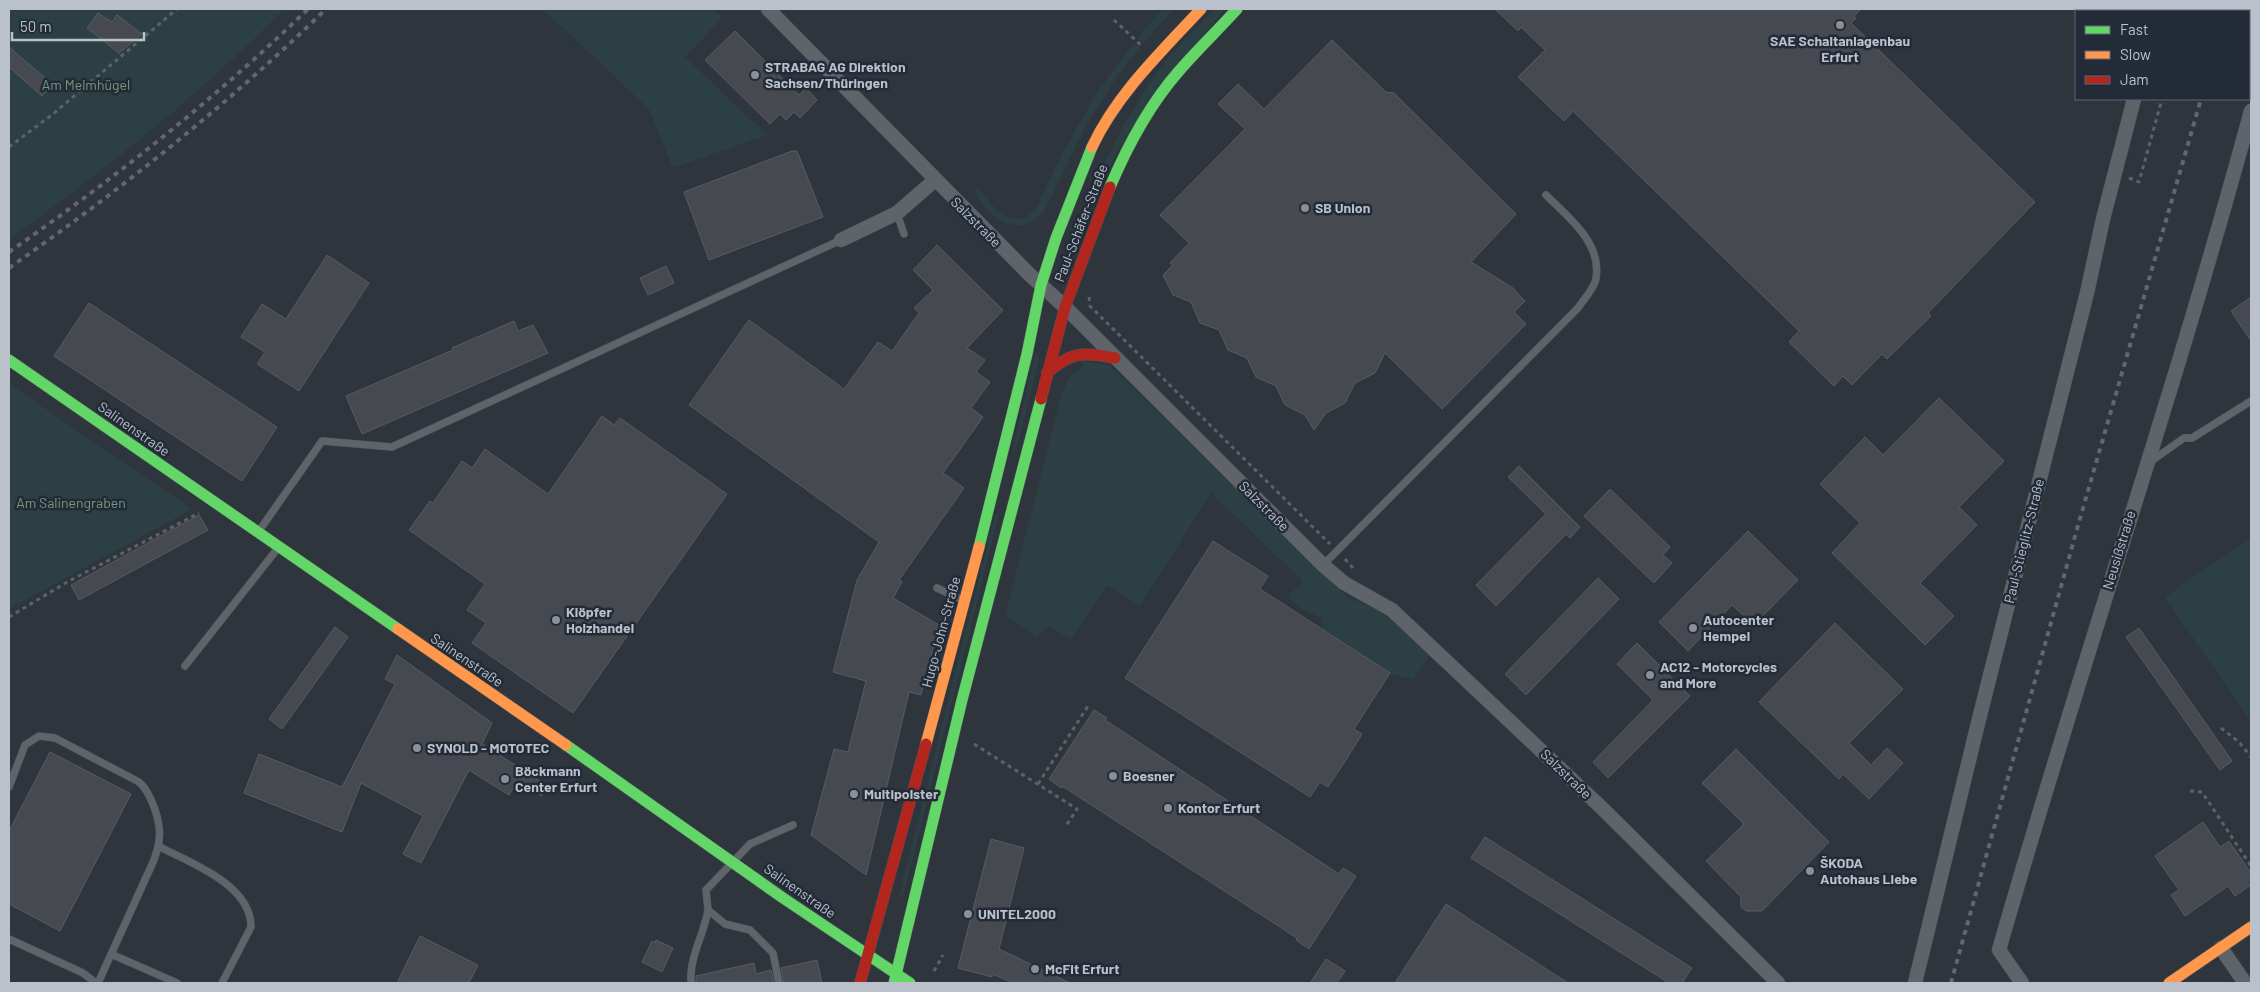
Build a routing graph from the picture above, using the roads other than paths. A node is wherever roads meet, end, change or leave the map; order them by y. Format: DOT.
graph roads {
  1 [pos="768,9"];
  2 [pos="1201,9"];
  3 [pos="1237,9"];
  4 [pos="2134,100"];
  5 [pos="2251,111"];
  6 [pos="935,180"];
  7 [pos="1546,195"];
  8 [pos="897,213"];
  9 [pos="904,234"];
  10 [pos="841,240"];
  11 [pos="1041,285"];
  12 [pos="1065,307"];
  13 [pos="1115,358"];
  14 [pos="9,360"];
  15 [pos="1048,373"];
  16 [pos="2251,401"];
  17 [pos="2146,465"];
  18 [pos="257,533"];
  19 [pos="278,548"];
  20 [pos="1323,565"];
  21 [pos="937,588"];
  22 [pos="966,601"];
  23 [pos="186,666"];
  24 [pos="9,787"];
  25 [pos="793,825"];
  26 [pos="158,846"];
  27 [pos="732,862"];
  28 [pos="708,910"];
  29 [pos="2251,927"];
  30 [pos="9,939"];
  31 [pos="2221,948"];
  32 [pos="111,954"];
  33 [pos="868,956"];
  34 [pos="895,979"];
  35 [pos="97,983"];
  36 [pos="176,983"];
  37 [pos="222,983"];
  38 [pos="691,983"];
  39 [pos="779,983"];
  40 [pos="860,983"];
  41 [pos="910,983"];
  42 [pos="1778,983"];
  43 [pos="1915,983"];
  44 [pos="2022,983"];
  45 [pos="2169,983"];
  46 [pos="2245,983"];
  1 -- 6 [label="street, Salzstraße"];
  2 -- 11 [label="main road, Paul-Schäfer-Straße"];
  3 -- 12 [label="main road, Paul-Schäfer-Straße"];
  4 -- 43 [label="street, Paul-Stieglitz-Straße"];
  5 -- 17 [label="street, Neusißstraße"];
  6 -- 8 [label="street"];
  6 -- 11 [label="street, Salzstraße"];
  7 -- 20 [label="lane"];
  8 -- 9 [label="lane"];
  8 -- 10 [label="street"];
  10 -- 18 [label="lane"];
  11 -- 12 [label="street, Salzstraße"];
  11 -- 22 [label="main road, Hugo-John-Straße"];
  12 -- 13 [label="street, Salzstraße"];
  12 -- 15 [label="main road"];
  13 -- 15 [label="main road"];
  13 -- 20 [label="street, Salzstraße"];
  14 -- 18 [label="main road, Salinenstraße"];
  15 -- 34 [label="main road"];
  16 -- 17 [label="lane"];
  17 -- 44 [label="street, Neusißstraße"];
  18 -- 19 [label="main road, Salinenstraße"];
  19 -- 23 [label="lane"];
  19 -- 27 [label="main road, Salinenstraße"];
  20 -- 42 [label="street, Salzstraße"];
  21 -- 22 [label="lane"];
  22 -- 33 [label="main road, Hugo-John-Straße"];
  24 -- 26 [label="lane"];
  25 -- 27 [label="lane"];
  26 -- 32 [label="lane"];
  26 -- 37 [label="lane"];
  27 -- 28 [label="lane"];
  27 -- 33 [label="main road, Salinenstraße"];
  28 -- 38 [label="lane"];
  28 -- 39 [label="lane"];
  29 -- 31 [label="main road"];
  30 -- 35 [label="lane"];
  31 -- 45 [label="main road"];
  31 -- 46 [label="street"];
  32 -- 35 [label="lane"];
  32 -- 36 [label="lane"];
  33 -- 34 [label="main road, Salinenstraße"];
  33 -- 40 [label="main road, Hugo-John-Straße"];
  34 -- 41 [label="main road, Salinenstraße"];
}
